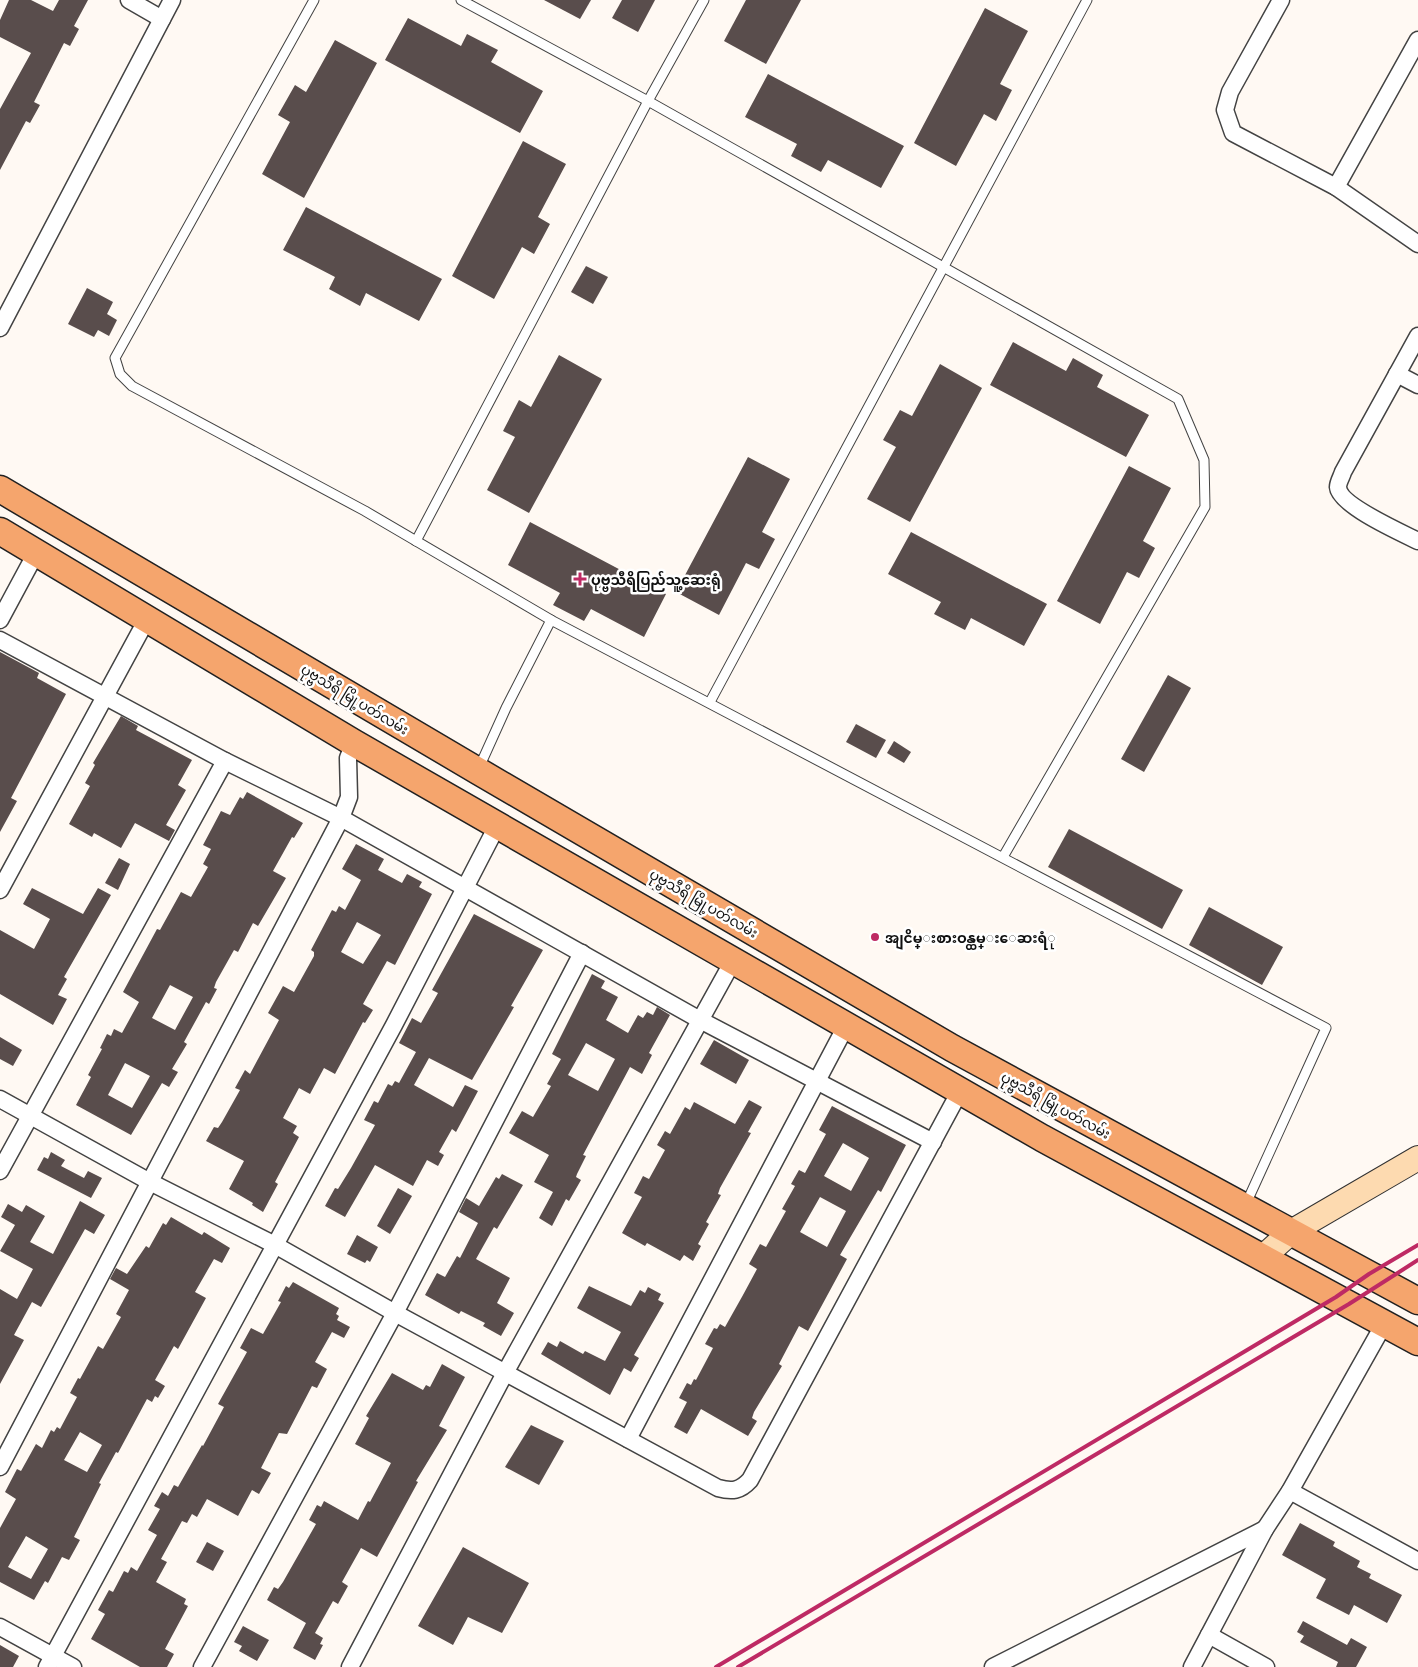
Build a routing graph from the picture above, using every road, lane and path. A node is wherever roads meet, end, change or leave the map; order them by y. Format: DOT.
graph roads {
  1 [pos="129,0"];
  2 [pos="172,0"];
  3 [pos="314,0"];
  4 [pos="461,0"];
  5 [pos="704,0"];
  6 [pos="1087,0"];
  7 [pos="1281,0"];
  8 [pos="162,19"];
  9 [pos="1418,40"];
  10 [pos="648,101"];
  11 [pos="1336,187"];
  12 [pos="1418,244"];
  13 [pos="945,268"];
  14 [pos="0,328"];
  15 [pos="1418,336"];
  16 [pos="1397,374"];
  17 [pos="1418,385"];
  18 [pos="0,489"];
  19 [pos="0,531"];
  20 [pos="416,541"];
  21 [pos="1418,542"];
  22 [pos="36,553"];
  23 [pos="147,619"];
  24 [pos="0,620"];
  25 [pos="551,620"];
  26 [pos="0,640"];
  27 [pos="105,696"];
  28 [pos="710,702"];
  29 [pos="354,743"];
  30 [pos="225,761"];
  31 [pos="478,771"];
  32 [pos="341,818"];
  33 [pos="497,826"];
  34 [pos="1003,857"];
  35 [pos="465,887"];
  36 [pos="0,890"];
  37 [pos="582,953"];
  38 [pos="733,961"];
  39 [pos="700,1020"];
  40 [pos="846,1026"];
  41 [pos="817,1081"];
  42 [pos="960,1091"];
  43 [pos="0,1099"];
  44 [pos="30,1115"];
  45 [pos="933,1142"];
  46 [pos="1418,1158"];
  47 [pos="0,1171"];
  48 [pos="150,1182"];
  49 [pos="1245,1208"];
  50 [pos="1291,1232"];
  51 [pos="275,1245"];
  52 [pos="1262,1258"];
  53 [pos="1418,1301"];
  54 [pos="395,1313"];
  55 [pos="1384,1324"];
  56 [pos="1418,1342"];
  57 [pos="505,1373"];
  58 [pos="628,1439"];
  59 [pos="0,1467"];
  60 [pos="1290,1491"];
  61 [pos="1265,1529"];
  62 [pos="1418,1561"];
  63 [pos="0,1627"];
  64 [pos="1209,1635"];
  65 [pos="50,1662"];
  66 [pos="73,1667"];
  67 [pos="202,1667"];
  68 [pos="350,1667"];
  69 [pos="993,1667"];
  70 [pos="1192,1667"];
  71 [pos="1266,1667"];
  1 -- 8 [label="street"];
  2 -- 8 [label="street"];
  3 -- 20 [label="lane"];
  4 -- 10 [label="lane"];
  5 -- 10 [label="lane"];
  6 -- 13 [label="lane"];
  7 -- 11 [label="street"];
  8 -- 14 [label="street"];
  9 -- 11 [label="street"];
  10 -- 13 [label="lane"];
  10 -- 20 [label="lane"];
  11 -- 12 [label="street"];
  13 -- 28 [label="lane"];
  13 -- 34 [label="lane"];
  15 -- 16 [label="street"];
  16 -- 17 [label="street"];
  16 -- 21 [label="street"];
  18 -- 31 [label="main road, ပုဗ္ဗသီရိ မြို့ပတ်လမ်း"];
  19 -- 22 [label="main road"];
  20 -- 25 [label="lane"];
  22 -- 23 [label="main road"];
  22 -- 24 [label="street"];
  23 -- 27 [label="street"];
  23 -- 29 [label="main road"];
  25 -- 28 [label="lane"];
  25 -- 31 [label="lane"];
  26 -- 27 [label="street"];
  27 -- 30 [label="street"];
  27 -- 36 [label="street"];
  28 -- 34 [label="lane"];
  29 -- 32 [label="street"];
  29 -- 33 [label="main road"];
  30 -- 32 [label="street"];
  30 -- 44 [label="street"];
  31 -- 49 [label="main road, ပုဗ္ဗသီရိ မြို့ပတ်လမ်း"];
  32 -- 35 [label="street"];
  32 -- 48 [label="street"];
  33 -- 35 [label="street"];
  33 -- 38 [label="main road"];
  34 -- 49 [label="lane"];
  35 -- 37 [label="street"];
  35 -- 51 [label="street"];
  37 -- 39 [label="street"];
  37 -- 54 [label="street"];
  38 -- 39 [label="street"];
  38 -- 40 [label="main road"];
  39 -- 41 [label="street"];
  39 -- 57 [label="street"];
  40 -- 41 [label="street"];
  40 -- 42 [label="main road"];
  41 -- 45 [label="street"];
  41 -- 58 [label="street"];
  42 -- 45 [label="street"];
  42 -- 52 [label="main road"];
  43 -- 44 [label="street"];
  44 -- 47 [label="street"];
  44 -- 48 [label="street"];
  45 -- 58 [label="street"];
  46 -- 50 [label="main road"];
  48 -- 51 [label="street"];
  48 -- 59 [label="street"];
  49 -- 50 [label="main road, ပုဗ္ဗသီရိ မြို့ပတ်လမ်း"];
  50 -- 52 [label="main road"];
  50 -- 53 [label="main road, ပုဗ္ဗသီရိ မြို့ပတ်လမ်း"];
  51 -- 54 [label="street"];
  51 -- 65 [label="street"];
  52 -- 55 [label="main road"];
  54 -- 57 [label="street"];
  54 -- 67 [label="street"];
  55 -- 56 [label="main road"];
  55 -- 60 [label="street"];
  57 -- 58 [label="street"];
  57 -- 68 [label="street"];
  60 -- 61 [label="street"];
  60 -- 62 [label="street"];
  61 -- 64 [label="street"];
  61 -- 69 [label="street"];
  63 -- 65 [label="street"];
  64 -- 70 [label="street"];
  64 -- 71 [label="street"];
  65 -- 66 [label="street"];
}
